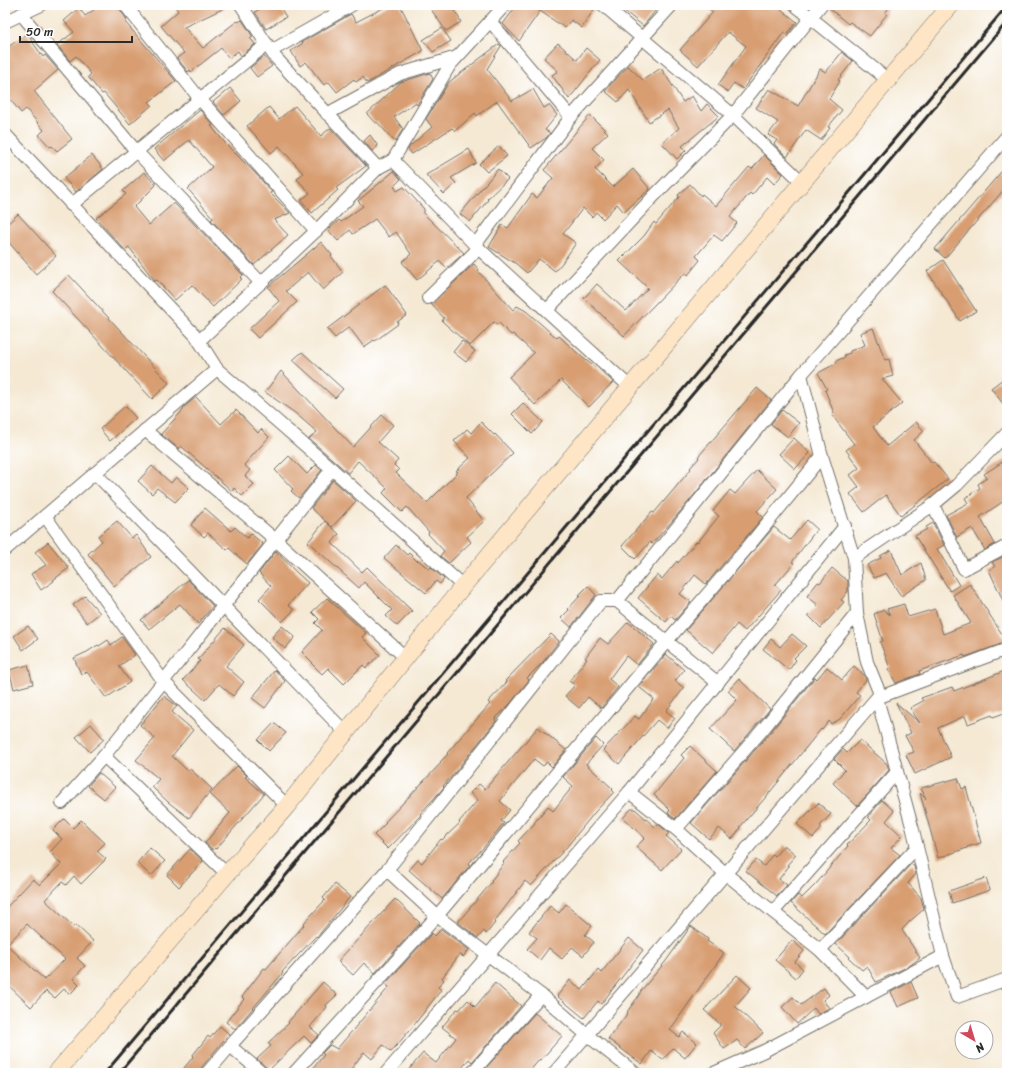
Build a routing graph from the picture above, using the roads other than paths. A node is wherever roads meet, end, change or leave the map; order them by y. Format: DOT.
graph roads {
  1 [pos="41,5"];
  2 [pos="125,5"];
  3 [pos="240,5"];
  4 [pos="352,5"];
  5 [pos="505,5"];
  6 [pos="603,5"];
  7 [pos="672,5"];
  8 [pos="795,5"];
  9 [pos="821,5"];
  10 [pos="951,5"];
  11 [pos="21,14"];
  12 [pos="811,17"];
  13 [pos="490,21"];
  14 [pos="5,22"];
  15 [pos="642,38"];
  16 [pos="269,48"];
  17 [pos="458,56"];
  18 [pos="888,80"];
  19 [pos="200,99"];
  20 [pos="327,114"];
  21 [pos="732,115"];
  22 [pos="570,117"];
  23 [pos="5,134"];
  24 [pos="1007,136"];
  25 [pos="136,152"];
  26 [pos="393,160"];
  27 [pos="378,168"];
  28 [pos="802,182"];
  29 [pos="71,205"];
  30 [pos="316,231"];
  31 [pos="477,246"];
  32 [pos="261,283"];
  33 [pos="428,298"];
  34 [pos="547,310"];
  35 [pos="199,341"];
  36 [pos="217,369"];
  37 [pos="801,375"];
  38 [pos="630,387"];
  39 [pos="145,430"];
  40 [pos="1007,434"];
  41 [pos="822,456"];
  42 [pos="332,469"];
  43 [pos="95,473"];
  44 [pos="933,505"];
  45 [pos="45,516"];
  46 [pos="845,526"];
  47 [pos="277,541"];
  48 [pos="1007,546"];
  49 [pos="5,550"];
  50 [pos="854,558"];
  51 [pos="463,586"];
  52 [pos="617,601"];
  53 [pos="224,606"];
  54 [pos="857,613"];
  55 [pos="667,641"];
  56 [pos="1007,648"];
  57 [pos="406,658"];
  58 [pos="164,682"];
  59 [pos="718,683"];
  60 [pos="878,696"];
  61 [pos="346,733"];
  62 [pos="104,756"];
  63 [pos="897,772"];
  64 [pos="628,792"];
  65 [pos="62,803"];
  66 [pos="288,806"];
  67 [pos="676,829"];
  68 [pos="916,847"];
  69 [pos="388,870"];
  70 [pos="227,874"];
  71 [pos="726,874"];
  72 [pos="773,912"];
  73 [pos="438,916"];
  74 [pos="820,950"];
  75 [pos="489,955"];
  76 [pos="943,956"];
  77 [pos="1007,979"];
  78 [pos="541,995"];
  79 [pos="866,997"];
  80 [pos="587,1035"];
  81 [pos="230,1046"];
  82 [pos="56,1073"];
  83 [pos="207,1073"];
  84 [pos="262,1073"];
  85 [pos="294,1073"];
  86 [pos="386,1073"];
  87 [pos="472,1073"];
  88 [pos="554,1073"];
  89 [pos="635,1073"];
  90 [pos="714,1073"];
  1 -- 11 [label="street"];
  2 -- 19 [label="street"];
  3 -- 16 [label="street"];
  4 -- 16 [label="street"];
  5 -- 13 [label="street"];
  6 -- 15 [label="street"];
  7 -- 15 [label="street"];
  8 -- 12 [label="street"];
  9 -- 12 [label="street"];
  10 -- 18 [label="street"];
  11 -- 14 [label="street"];
  11 -- 25 [label="street"];
  12 -- 18 [label="street"];
  12 -- 21 [label="street"];
  13 -- 17 [label="street"];
  13 -- 22 [label="street"];
  15 -- 21 [label="street"];
  15 -- 22 [label="street"];
  16 -- 19 [label="street"];
  16 -- 20 [label="street"];
  17 -- 20 [label="street"];
  17 -- 26 [label="street"];
  18 -- 28 [label="street"];
  19 -- 25 [label="street"];
  19 -- 30 [label="street"];
  20 -- 27 [label="street"];
  21 -- 28 [label="street"];
  21 -- 34 [label="street"];
  22 -- 31 [label="street"];
  23 -- 29 [label="street"];
  24 -- 37 [label="street"];
  25 -- 29 [label="street"];
  25 -- 32 [label="street"];
  26 -- 27 [label="street"];
  26 -- 31 [label="street"];
  27 -- 30 [label="street"];
  28 -- 38 [label="street"];
  29 -- 35 [label="street"];
  30 -- 32 [label="street"];
  31 -- 33 [label="street"];
  31 -- 34 [label="street"];
  32 -- 35 [label="street"];
  34 -- 38 [label="street"];
  35 -- 36 [label="street"];
  36 -- 39 [label="street"];
  36 -- 42 [label="street"];
  37 -- 41 [label="street"];
  37 -- 52 [label="street"];
  38 -- 51 [label="street"];
  39 -- 43 [label="street"];
  39 -- 47 [label="street"];
  40 -- 44 [label="street"];
  41 -- 46 [label="street"];
  41 -- 55 [label="street"];
  42 -- 47 [label="street"];
  42 -- 51 [label="street"];
  43 -- 45 [label="street"];
  43 -- 53 [label="street"];
  44 -- 48 [label="street"];
  44 -- 50 [label="street"];
  45 -- 49 [label="street"];
  45 -- 58 [label="street"];
  46 -- 50 [label="street"];
  46 -- 59 [label="street"];
  47 -- 53 [label="street"];
  47 -- 57 [label="street"];
  50 -- 54 [label="street"];
  51 -- 57 [label="street"];
  52 -- 55 [label="street"];
  52 -- 69 [label="street"];
  53 -- 58 [label="street"];
  53 -- 61 [label="street"];
  54 -- 60 [label="street"];
  54 -- 67 [label="street"];
  55 -- 59 [label="street"];
  55 -- 73 [label="street"];
  56 -- 60 [label="street"];
  57 -- 61 [label="street"];
  58 -- 62 [label="street"];
  58 -- 66 [label="street"];
  59 -- 64 [label="street"];
  60 -- 63 [label="street"];
  60 -- 71 [label="street"];
  61 -- 66 [label="street"];
  62 -- 65 [label="street"];
  62 -- 70 [label="street"];
  63 -- 68 [label="street"];
  63 -- 72 [label="street"];
  64 -- 67 [label="street"];
  64 -- 75 [label="street"];
  66 -- 70 [label="street"];
  67 -- 71 [label="street"];
  68 -- 74 [label="street"];
  68 -- 76 [label="street"];
  69 -- 73 [label="street"];
  69 -- 81 [label="street"];
  70 -- 82 [label="street"];
  71 -- 72 [label="street"];
  71 -- 80 [label="street"];
  72 -- 74 [label="street"];
  73 -- 75 [label="street"];
  73 -- 85 [label="street"];
  74 -- 79 [label="street"];
  75 -- 78 [label="street"];
  75 -- 86 [label="street"];
  76 -- 77 [label="street"];
  76 -- 79 [label="street"];
  78 -- 80 [label="street"];
  78 -- 87 [label="street"];
  79 -- 90 [label="street"];
  80 -- 88 [label="street"];
  80 -- 89 [label="street"];
  81 -- 83 [label="street"];
  81 -- 84 [label="street"];
}
